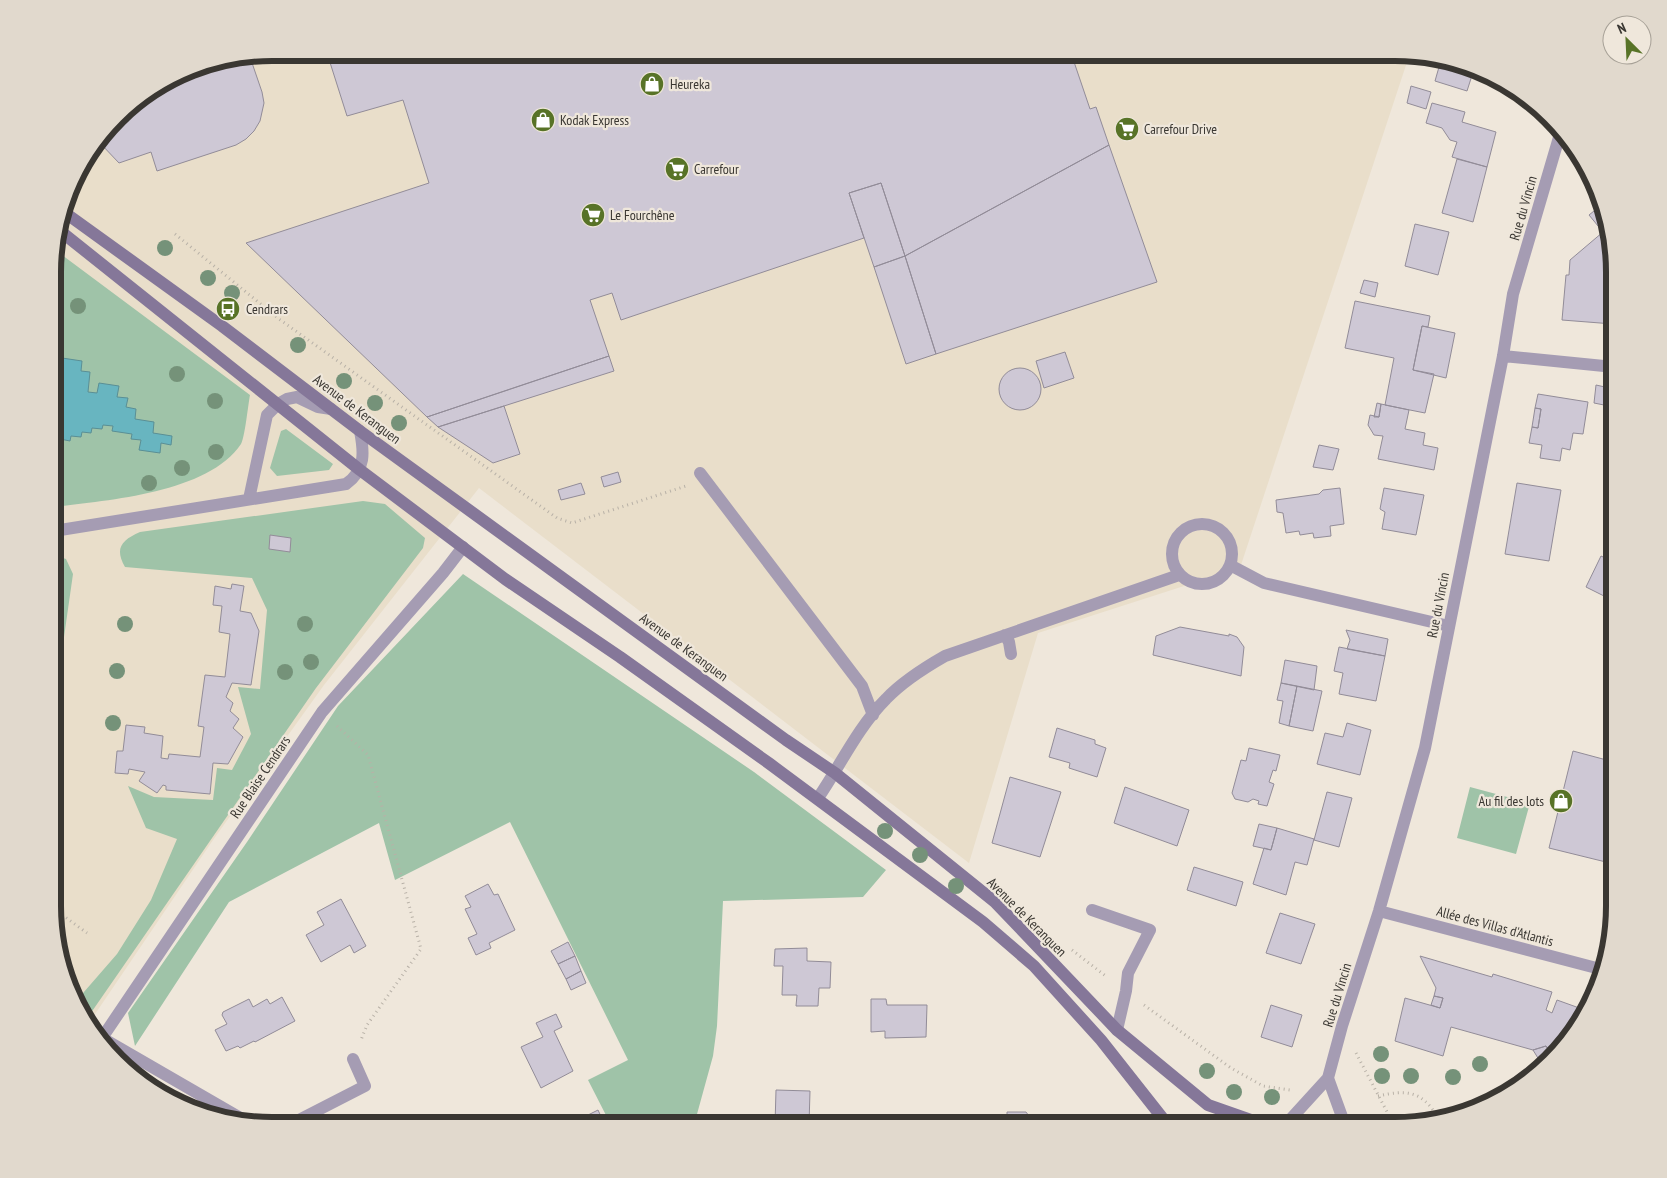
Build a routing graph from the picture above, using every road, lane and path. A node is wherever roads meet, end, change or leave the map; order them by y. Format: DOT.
graph roads {
  1 [pos="1558,140"];
  2 [pos="69,215"];
  3 [pos="65,234"];
  4 [pos="175,234"];
  5 [pos="1503,356"];
  6 [pos="1606,365"];
  7 [pos="278,404"];
  8 [pos="331,409"];
  9 [pos="360,431"];
  10 [pos="360,470"];
  11 [pos="702,477"];
  12 [pos="249,499"];
  13 [pos="61,530"];
  14 [pos="463,547"];
  15 [pos="1230,565"];
  16 [pos="1179,575"];
  17 [pos="1449,626"];
  18 [pos="1005,635"];
  19 [pos="1011,654"];
  20 [pos="322,712"];
  21 [pos="873,715"];
  22 [pos="835,773"];
  23 [pos="818,798"];
  24 [pos="1092,910"];
  25 [pos="1379,911"];
  26 [pos="62,915"];
  27 [pos="86,932"];
  28 [pos="1072,950"];
  29 [pos="1597,968"];
  30 [pos="1126,992"];
  31 [pos="1342,1026"];
  32 [pos="1116,1030"];
  33 [pos="105,1034"];
  34 [pos="114,1045"];
  35 [pos="353,1059"];
  36 [pos="1328,1078"];
  37 [pos="1290,1090"];
  38 [pos="1378,1096"];
  39 [pos="232,1113"];
  40 [pos="1435,1113"];
  41 [pos="305,1117"];
  42 [pos="1162,1117"];
  43 [pos="1241,1117"];
  44 [pos="1288,1117"];
  45 [pos="1342,1117"];
  46 [pos="1389,1117"];
  1 -- 5 [label="street, Rue du Vincin"];
  2 -- 8 [label="main road, Avenue de Keranguen"];
  3 -- 7 [label="main road"];
  4 -- 11 [label="path"];
  5 -- 6 [label="street"];
  5 -- 17 [label="street, Rue du Vincin"];
  7 -- 8 [label="street"];
  7 -- 10 [label="main road"];
  7 -- 12 [label="street"];
  8 -- 9 [label="main road, Avenue de Keranguen"];
  9 -- 10 [label="street"];
  9 -- 22 [label="main road, Avenue de Keranguen"];
  10 -- 12 [label="street"];
  10 -- 14 [label="main road"];
  11 -- 21 [label="street"];
  12 -- 13 [label="street"];
  14 -- 20 [label="street, Rue Blaise Cendrars"];
  14 -- 23 [label="main road"];
  15 -- 16 [label="street"];
  15 -- 16 [label="street"];
  15 -- 17 [label="street"];
  16 -- 18 [label="street"];
  17 -- 25 [label="street, Rue du Vincin"];
  18 -- 19 [label="street"];
  18 -- 21 [label="street"];
  20 -- 33 [label="street, Rue Blaise Cendrars"];
  20 -- 35 [label="path"];
  21 -- 22 [label="street"];
  22 -- 23 [label="street"];
  22 -- 32 [label="main road, Avenue de Keranguen"];
  23 -- 42 [label="main road"];
  24 -- 30 [label="street"];
  25 -- 29 [label="street, Allée des Villas d'Atlantis"];
  25 -- 31 [label="street, Rue du Vincin"];
  26 -- 27 [label="path"];
  28 -- 30 [label="path"];
  30 -- 32 [label="street"];
  30 -- 37 [label="path"];
  31 -- 36 [label="street, Rue du Vincin"];
  31 -- 38 [label="path"];
  32 -- 43 [label="main road, Avenue de Keranguen"];
  34 -- 39 [label="street, Rue Blaise Cendrars"];
  35 -- 41 [label="street"];
  36 -- 44 [label="street, Rue du Vincin"];
  36 -- 45 [label="street"];
  38 -- 40 [label="path"];
  38 -- 46 [label="path"];
}
